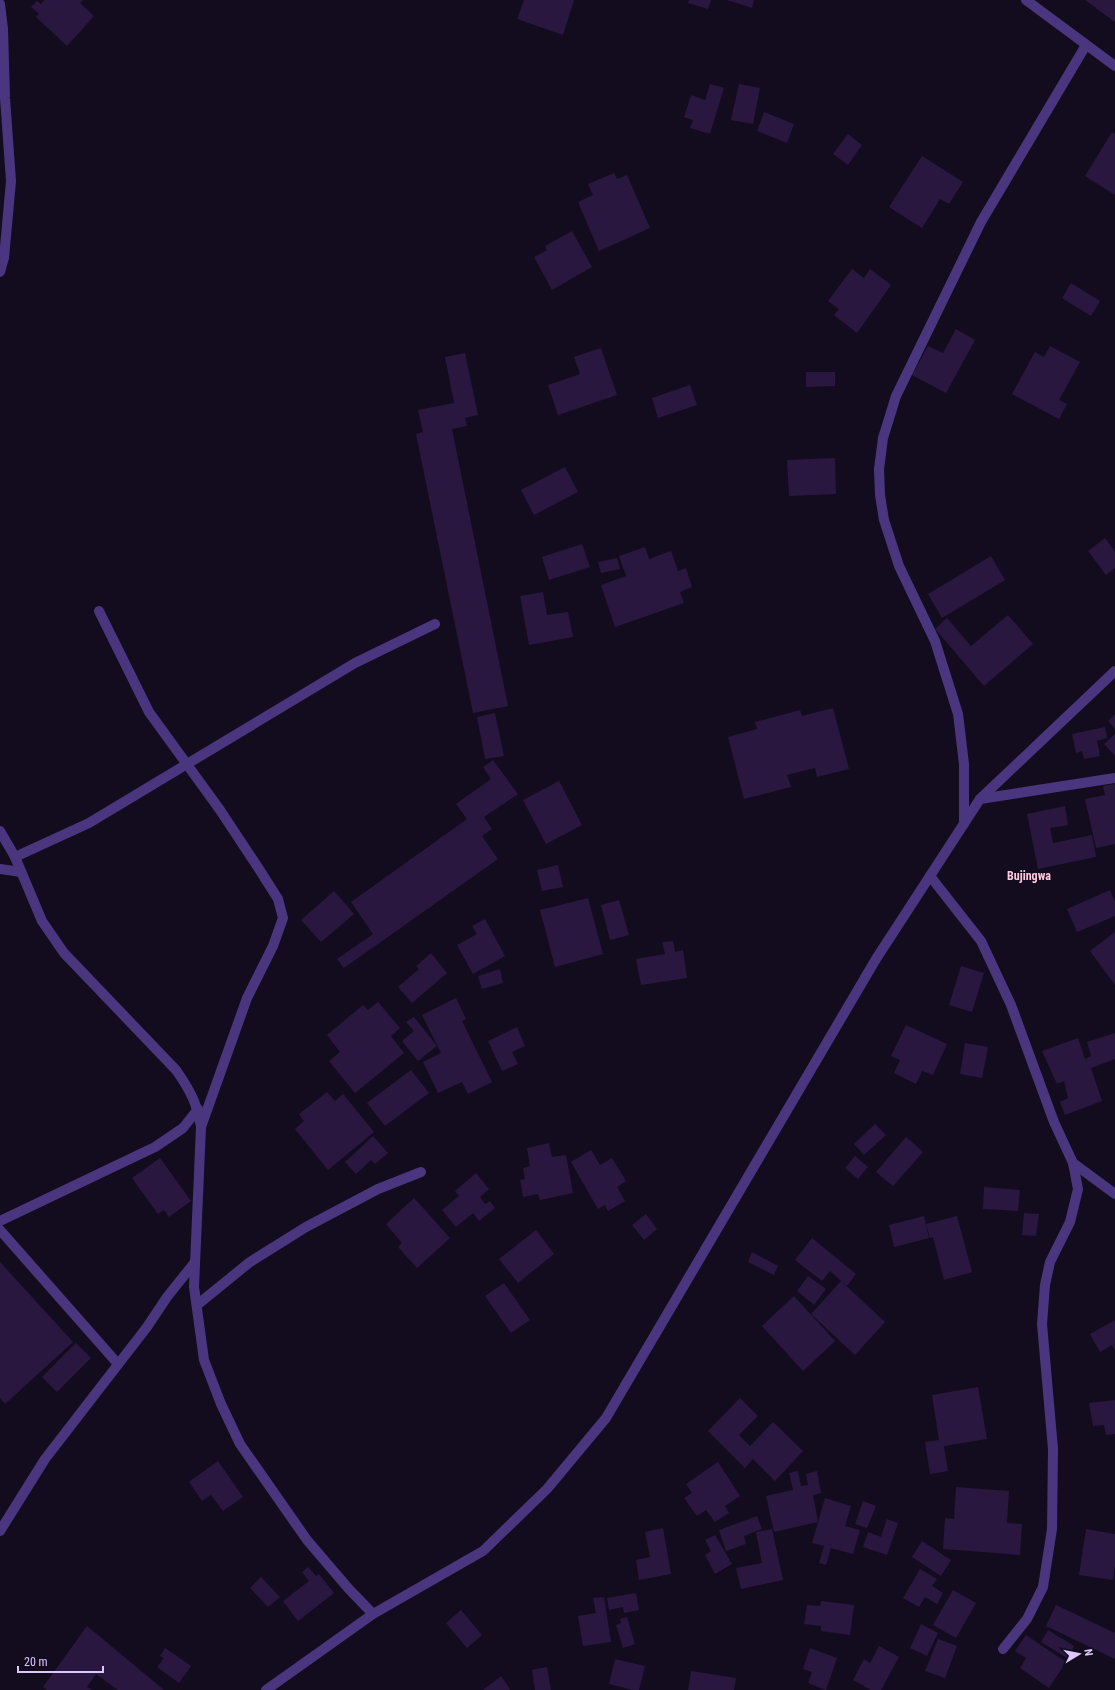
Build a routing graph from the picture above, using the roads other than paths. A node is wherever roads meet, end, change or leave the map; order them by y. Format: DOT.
graph roads {
  1 [pos="1026,0"];
  2 [pos="0,4"];
  3 [pos="1086,45"];
  4 [pos="1115,66"];
  5 [pos="0,272"];
  6 [pos="99,611"];
  7 [pos="435,624"];
  8 [pos="1115,672"];
  9 [pos="186,764"];
  10 [pos="1115,778"];
  11 [pos="980,799"];
  12 [pos="964,824"];
  13 [pos="0,831"];
  14 [pos="15,857"];
  15 [pos="0,869"];
  16 [pos="21,872"];
  17 [pos="930,876"];
  18 [pos="198,1109"];
  19 [pos="201,1127"];
  20 [pos="1073,1163"];
  21 [pos="421,1172"];
  22 [pos="1115,1194"];
  23 [pos="0,1221"];
  24 [pos="0,1230"];
  25 [pos="195,1262"];
  26 [pos="197,1306"];
  27 [pos="118,1364"];
  28 [pos="0,1531"];
  29 [pos="373,1614"];
  30 [pos="1003,1649"];
  31 [pos="266,1690"];
  1 -- 3 [label="street"];
  2 -- 5 [label="street"];
  3 -- 4 [label="street"];
  3 -- 12 [label="street"];
  6 -- 9 [label="street"];
  7 -- 9 [label="street"];
  8 -- 11 [label="street"];
  9 -- 14 [label="street"];
  9 -- 19 [label="street"];
  10 -- 11 [label="street"];
  11 -- 12 [label="street"];
  12 -- 17 [label="street"];
  13 -- 14 [label="street"];
  14 -- 16 [label="street"];
  15 -- 16 [label="street"];
  16 -- 18 [label="street"];
  17 -- 20 [label="street"];
  17 -- 29 [label="street"];
  18 -- 19 [label="street"];
  18 -- 23 [label="street"];
  19 -- 25 [label="street"];
  20 -- 22 [label="street"];
  20 -- 30 [label="street"];
  21 -- 26 [label="street"];
  24 -- 27 [label="street"];
  25 -- 26 [label="street"];
  25 -- 27 [label="street"];
  26 -- 29 [label="street"];
  27 -- 28 [label="street"];
  29 -- 31 [label="street"];
}
